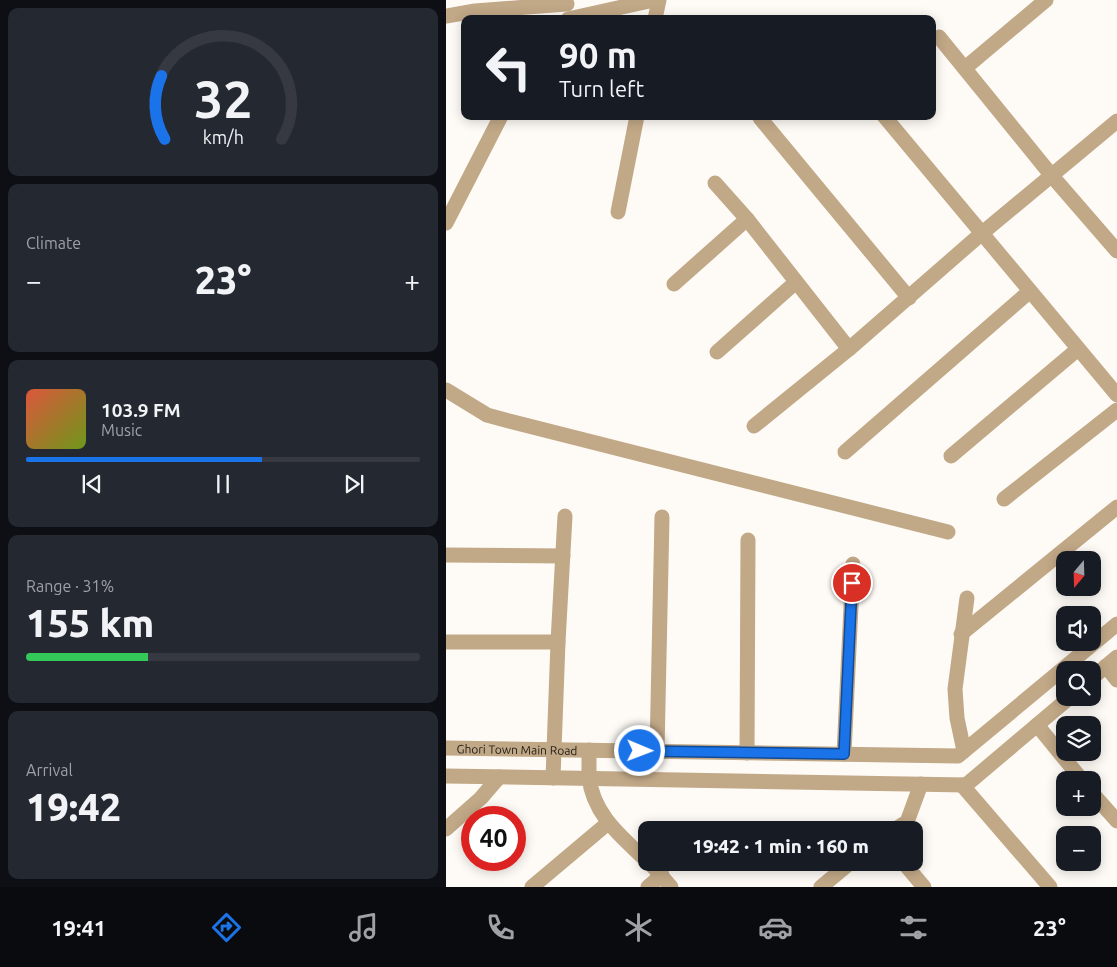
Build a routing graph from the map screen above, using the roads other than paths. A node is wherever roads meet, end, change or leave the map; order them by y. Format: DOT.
graph roads {
  1 [pos="654,0"];
  2 [pos="659,0"];
  3 [pos="1046,0"];
  4 [pos="568,10"];
  5 [pos="656,15"];
  6 [pos="446,16"];
  7 [pos="939,37"];
  8 [pos="965,68"];
  9 [pos="499,120"];
  10 [pos="635,120"];
  11 [pos="762,120"];
  12 [pos="887,120"];
  13 [pos="1117,121"];
  14 [pos="1052,176"];
  15 [pos="715,184"];
  16 [pos="451,200"];
  17 [pos="618,212"];
  18 [pos="747,220"];
  19 [pos="446,223"];
  20 [pos="981,234"];
  21 [pos="1117,251"];
  22 [pos="796,282"];
  23 [pos="674,284"];
  24 [pos="1030,291"];
  25 [pos="909,298"];
  26 [pos="1078,349"];
  27 [pos="849,350"];
  28 [pos="717,352"];
  29 [pos="446,390"];
  30 [pos="1117,395"];
  31 [pos="1117,410"];
  32 [pos="754,426"];
  33 [pos="845,452"];
  34 [pos="951,456"];
  35 [pos="1004,499"];
  36 [pos="1117,507"];
  37 [pos="565,516"];
  38 [pos="662,517"];
  39 [pos="948,532"];
  40 [pos="748,540"];
  41 [pos="446,555"];
  42 [pos="563,556"];
  43 [pos="853,564"];
  44 [pos="967,598"];
  45 [pos="1117,624"];
  46 [pos="961,634"];
  47 [pos="446,642"];
  48 [pos="558,642"];
  49 [pos="1111,662"];
  50 [pos="1101,670"];
  51 [pos="1117,680"];
  52 [pos="1060,706"];
  53 [pos="1037,725"];
  54 [pos="446,748"];
  55 [pos="553,750"];
  56 [pos="589,750"];
  57 [pos="656,751"];
  58 [pos="964,751"];
  59 [pos="747,753"];
  60 [pos="844,754"];
  61 [pos="1075,771"];
  62 [pos="446,776"];
  63 [pos="499,777"];
  64 [pos="553,778"];
  65 [pos="590,778"];
  66 [pos="921,784"];
  67 [pos="962,785"];
  68 [pos="1101,803"];
  69 [pos="907,821"];
  70 [pos="1117,822"];
  71 [pos="608,824"];
  72 [pos="446,829"];
  73 [pos="638,852"];
  74 [pos="657,871"];
  75 [pos="840,871"];
  76 [pos="911,871"];
  77 [pos="667,881"];
  78 [pos="532,887"];
  79 [pos="648,887"];
  80 [pos="821,887"];
  81 [pos="924,887"];
  82 [pos="1050,887"];
  1 -- 4 [label="street"];
  2 -- 5 [label="street"];
  3 -- 8 [label="street"];
  4 -- 6 [label="street"];
  7 -- 8 [label="street"];
  8 -- 14 [label="street"];
  9 -- 16 [label="street"];
  10 -- 17 [label="street"];
  11 -- 25 [label="street"];
  12 -- 20 [label="street"];
  13 -- 14 [label="street"];
  14 -- 20 [label="street"];
  14 -- 21 [label="street"];
  15 -- 18 [label="street"];
  16 -- 19 [label="street"];
  18 -- 22 [label="street"];
  18 -- 23 [label="street"];
  20 -- 24 [label="street"];
  20 -- 25 [label="street"];
  22 -- 27 [label="street"];
  22 -- 28 [label="street"];
  24 -- 26 [label="street"];
  24 -- 33 [label="street"];
  25 -- 27 [label="street"];
  26 -- 30 [label="street"];
  26 -- 34 [label="street"];
  27 -- 32 [label="street"];
  29 -- 39 [label="street"];
  31 -- 35 [label="street"];
  36 -- 46 [label="street"];
  37 -- 42 [label="street"];
  38 -- 57 [label="street"];
  40 -- 59 [label="street"];
  41 -- 42 [label="street"];
  42 -- 48 [label="street"];
  43 -- 60 [label="street"];
  44 -- 46 [label="street"];
  45 -- 58 [label="street, Ghori Town Main Road"];
  46 -- 58 [label="street"];
  47 -- 48 [label="street"];
  48 -- 55 [label="street"];
  49 -- 50 [label="street"];
  49 -- 51 [label="street"];
  52 -- 53 [label="street"];
  53 -- 61 [label="street"];
  53 -- 67 [label="street"];
  54 -- 55 [label="street, Ghori Town Main Road"];
  55 -- 56 [label="street, Ghori Town Main Road"];
  55 -- 64 [label="street"];
  56 -- 57 [label="street, Ghori Town Main Road"];
  56 -- 65 [label="street, Ghori Town Main Road"];
  57 -- 59 [label="street, Ghori Town Main Road"];
  58 -- 60 [label="street, Ghori Town Main Road"];
  59 -- 60 [label="street, Ghori Town Main Road"];
  62 -- 63 [label="street"];
  63 -- 64 [label="street"];
  63 -- 72 [label="street"];
  64 -- 65 [label="street"];
  65 -- 66 [label="street"];
  65 -- 71 [label="street, Ghori Town Main Road"];
  66 -- 67 [label="street"];
  66 -- 69 [label="street"];
  67 -- 82 [label="street"];
  68 -- 70 [label="street"];
  71 -- 73 [label="street, Ghori Town Main Road"];
  71 -- 78 [label="street"];
  74 -- 77 [label="street, Ghori Town Main Road"];
  75 -- 80 [label="street"];
  76 -- 81 [label="street"];
  77 -- 79 [label="street"];
}
